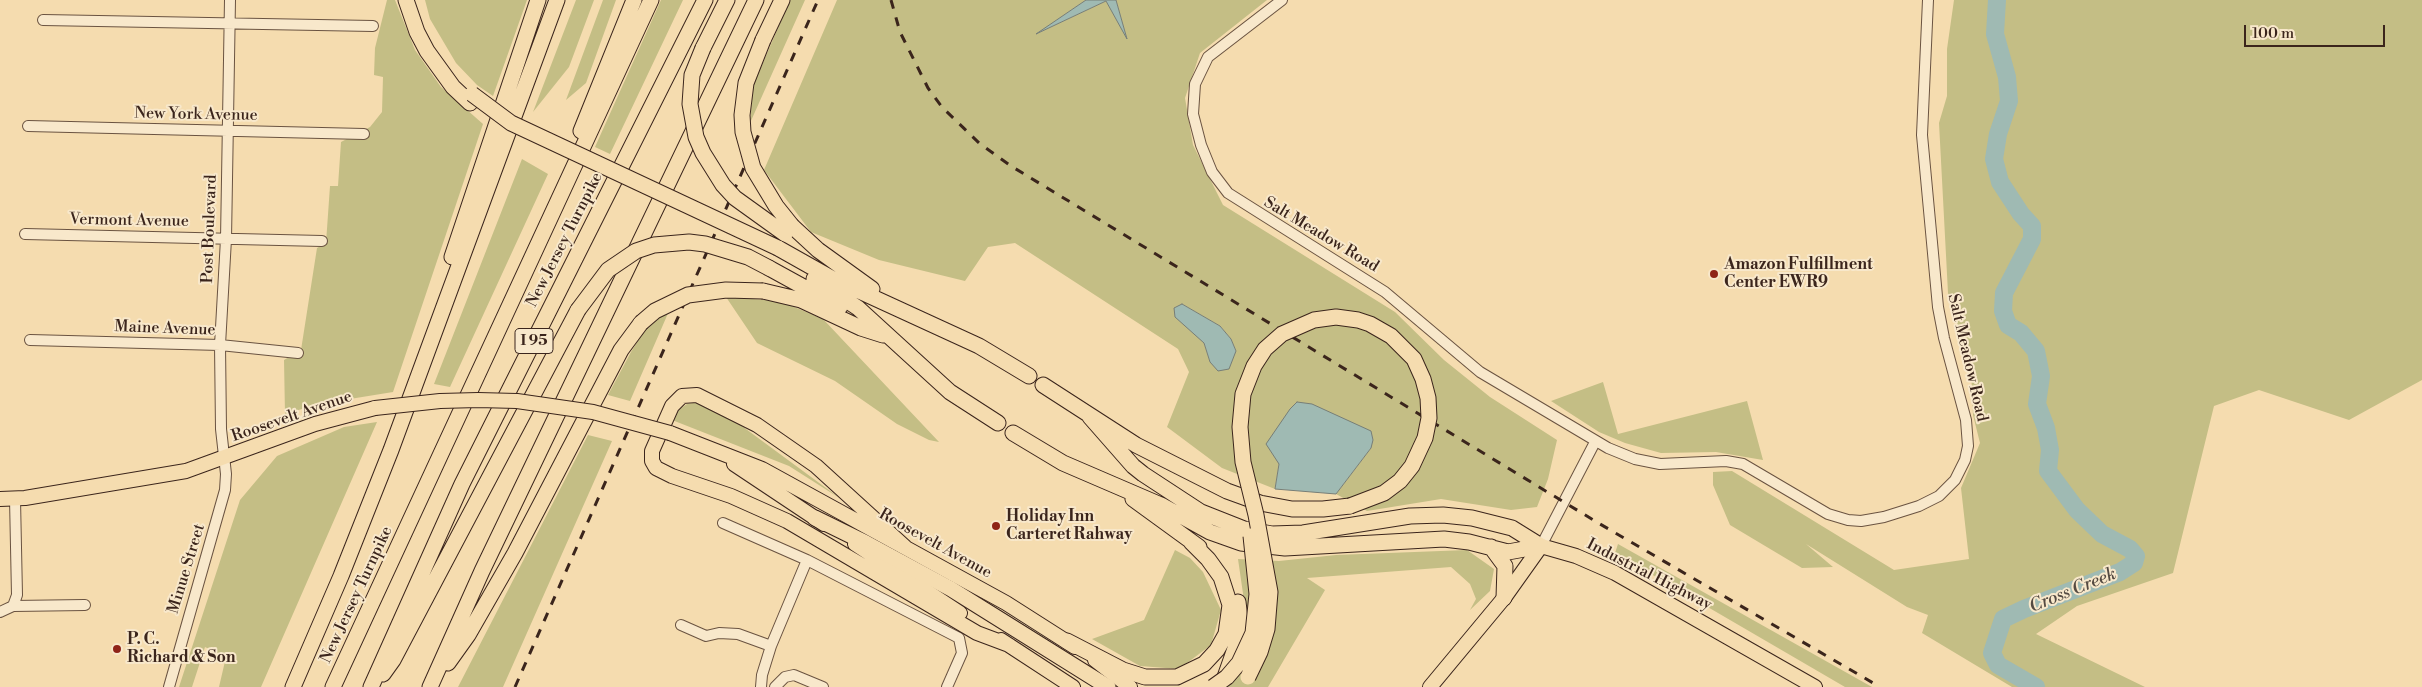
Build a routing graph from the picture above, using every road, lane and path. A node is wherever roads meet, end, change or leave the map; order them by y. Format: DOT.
graph roads {
  1 [pos="230,0"];
  2 [pos="406,0"];
  3 [pos="415,0"];
  4 [pos="538,0"];
  5 [pos="557,0"];
  6 [pos="634,0"];
  7 [pos="651,0"];
  8 [pos="705,0"];
  9 [pos="727,0"];
  10 [pos="756,0"];
  11 [pos="782,0"];
  12 [pos="1282,0"];
  13 [pos="1928,0"];
  14 [pos="43,20"];
  15 [pos="229,23"];
  16 [pos="373,26"];
  17 [pos="471,98"];
  18 [pos="28,126"];
  19 [pos="228,131"];
  20 [pos="364,134"];
  21 [pos="25,234"];
  22 [pos="226,238"];
  23 [pos="322,241"];
  24 [pos="780,246"];
  25 [pos="524,279"];
  26 [pos="916,316"];
  27 [pos="886,336"];
  28 [pos="30,340"];
  29 [pos="220,345"];
  30 [pos="298,353"];
  31 [pos="1029,376"];
  32 [pos="1044,385"];
  33 [pos="415,386"];
  34 [pos="1090,417"];
  35 [pos="998,423"];
  36 [pos="1013,433"];
  37 [pos="1595,442"];
  38 [pos="712,450"];
  39 [pos="224,459"];
  40 [pos="1243,462"];
  41 [pos="1109,482"];
  42 [pos="15,498"];
  43 [pos="0,499"];
  44 [pos="815,518"];
  45 [pos="724,523"];
  46 [pos="1191,542"];
  47 [pos="1541,546"];
  48 [pos="1491,547"];
  49 [pos="905,548"];
  50 [pos="807,560"];
  51 [pos="1504,598"];
  52 [pos="85,605"];
  53 [pos="13,606"];
  54 [pos="0,612"];
  55 [pos="681,625"];
  56 [pos="1067,641"];
  57 [pos="1009,645"];
  58 [pos="772,646"];
  59 [pos="1245,682"];
  60 [pos="169,687"];
  61 [pos="293,687"];
  62 [pos="333,687"];
  63 [pos="372,687"];
  64 [pos="431,687"];
  65 [pos="761,687"];
  66 [pos="775,687"];
  67 [pos="823,687"];
  68 [pos="947,687"];
  69 [pos="1073,687"];
  70 [pos="1108,687"];
  71 [pos="1130,687"];
  72 [pos="1214,687"];
  73 [pos="1220,687"];
  74 [pos="1430,687"];
  75 [pos="1815,687"];
  1 -- 15 [label="street, Post Boulevard"];
  2 -- 17 [label="highway"];
  3 -- 17 [label="highway"];
  4 -- 33 [label="highway"];
  5 -- 33 [label="highway, New Jersey Turnpike"];
  6 -- 25 [label="highway"];
  7 -- 25 [label="highway, New Jersey Turnpike / I 95"];
  8 -- 63 [label="highway, New Jersey Turnpike / I 95"];
  9 -- 24 [label="highway, bridge"];
  10 -- 64 [label="highway"];
  11 -- 24 [label="highway, bridge"];
  12 -- 37 [label="street, Salt Meadow Road"];
  13 -- 37 [label="street, Salt Meadow Road"];
  14 -- 15 [label="street"];
  15 -- 16 [label="street"];
  15 -- 19 [label="street, Post Boulevard"];
  17 -- 24 [label="highway"];
  18 -- 19 [label="street, New York Avenue"];
  19 -- 20 [label="street, New York Avenue"];
  19 -- 22 [label="street, Post Boulevard"];
  21 -- 22 [label="street, Vermont Avenue"];
  22 -- 23 [label="street, Vermont Avenue"];
  22 -- 29 [label="street, Post Boulevard"];
  24 -- 26 [label="highway"];
  24 -- 26 [label="highway"];
  24 -- 27 [label="highway"];
  24 -- 63 [label="highway, bridge"];
  25 -- 62 [label="highway, New Jersey Turnpike / I 95"];
  26 -- 31 [label="highway"];
  27 -- 35 [label="highway"];
  27 -- 64 [label="highway, bridge"];
  28 -- 29 [label="street, Maine Avenue"];
  29 -- 30 [label="street, Maine Avenue"];
  29 -- 39 [label="street, Post Boulevard"];
  32 -- 34 [label="highway"];
  33 -- 61 [label="highway, New Jersey Turnpike"];
  34 -- 40 [label="highway, bridge"];
  34 -- 47 [label="highway"];
  36 -- 41 [label="highway"];
  37 -- 47 [label="street"];
  38 -- 39 [label="main road, Roosevelt Avenue, bridge"];
  38 -- 44 [label="main road, Roosevelt Avenue"];
  38 -- 49 [label="main road, Roosevelt Avenue"];
  39 -- 42 [label="main road, Roosevelt Avenue"];
  39 -- 60 [label="street, Minue Street"];
  40 -- 59 [label="highway, bridge"];
  40 -- 72 [label="highway, bridge"];
  41 -- 46 [label="highway"];
  41 -- 48 [label="highway"];
  42 -- 43 [label="main road, Roosevelt Avenue"];
  42 -- 53 [label="street"];
  44 -- 57 [label="main road, Roosevelt Avenue"];
  44 -- 70 [label="highway"];
  45 -- 50 [label="street"];
  46 -- 56 [label="highway"];
  46 -- 73 [label="highway"];
  47 -- 48 [label="highway"];
  47 -- 51 [label="main road"];
  47 -- 75 [label="main road, Industrial Highway"];
  48 -- 51 [label="highway"];
  49 -- 56 [label="main road, Roosevelt Avenue"];
  49 -- 57 [label="main road"];
  50 -- 58 [label="street"];
  50 -- 68 [label="street"];
  51 -- 74 [label="main road"];
  52 -- 53 [label="street"];
  53 -- 54 [label="street"];
  55 -- 58 [label="street"];
  56 -- 71 [label="main road, Roosevelt Avenue"];
  57 -- 69 [label="main road, Roosevelt Avenue"];
  58 -- 65 [label="street"];
  66 -- 67 [label="street"];
}
